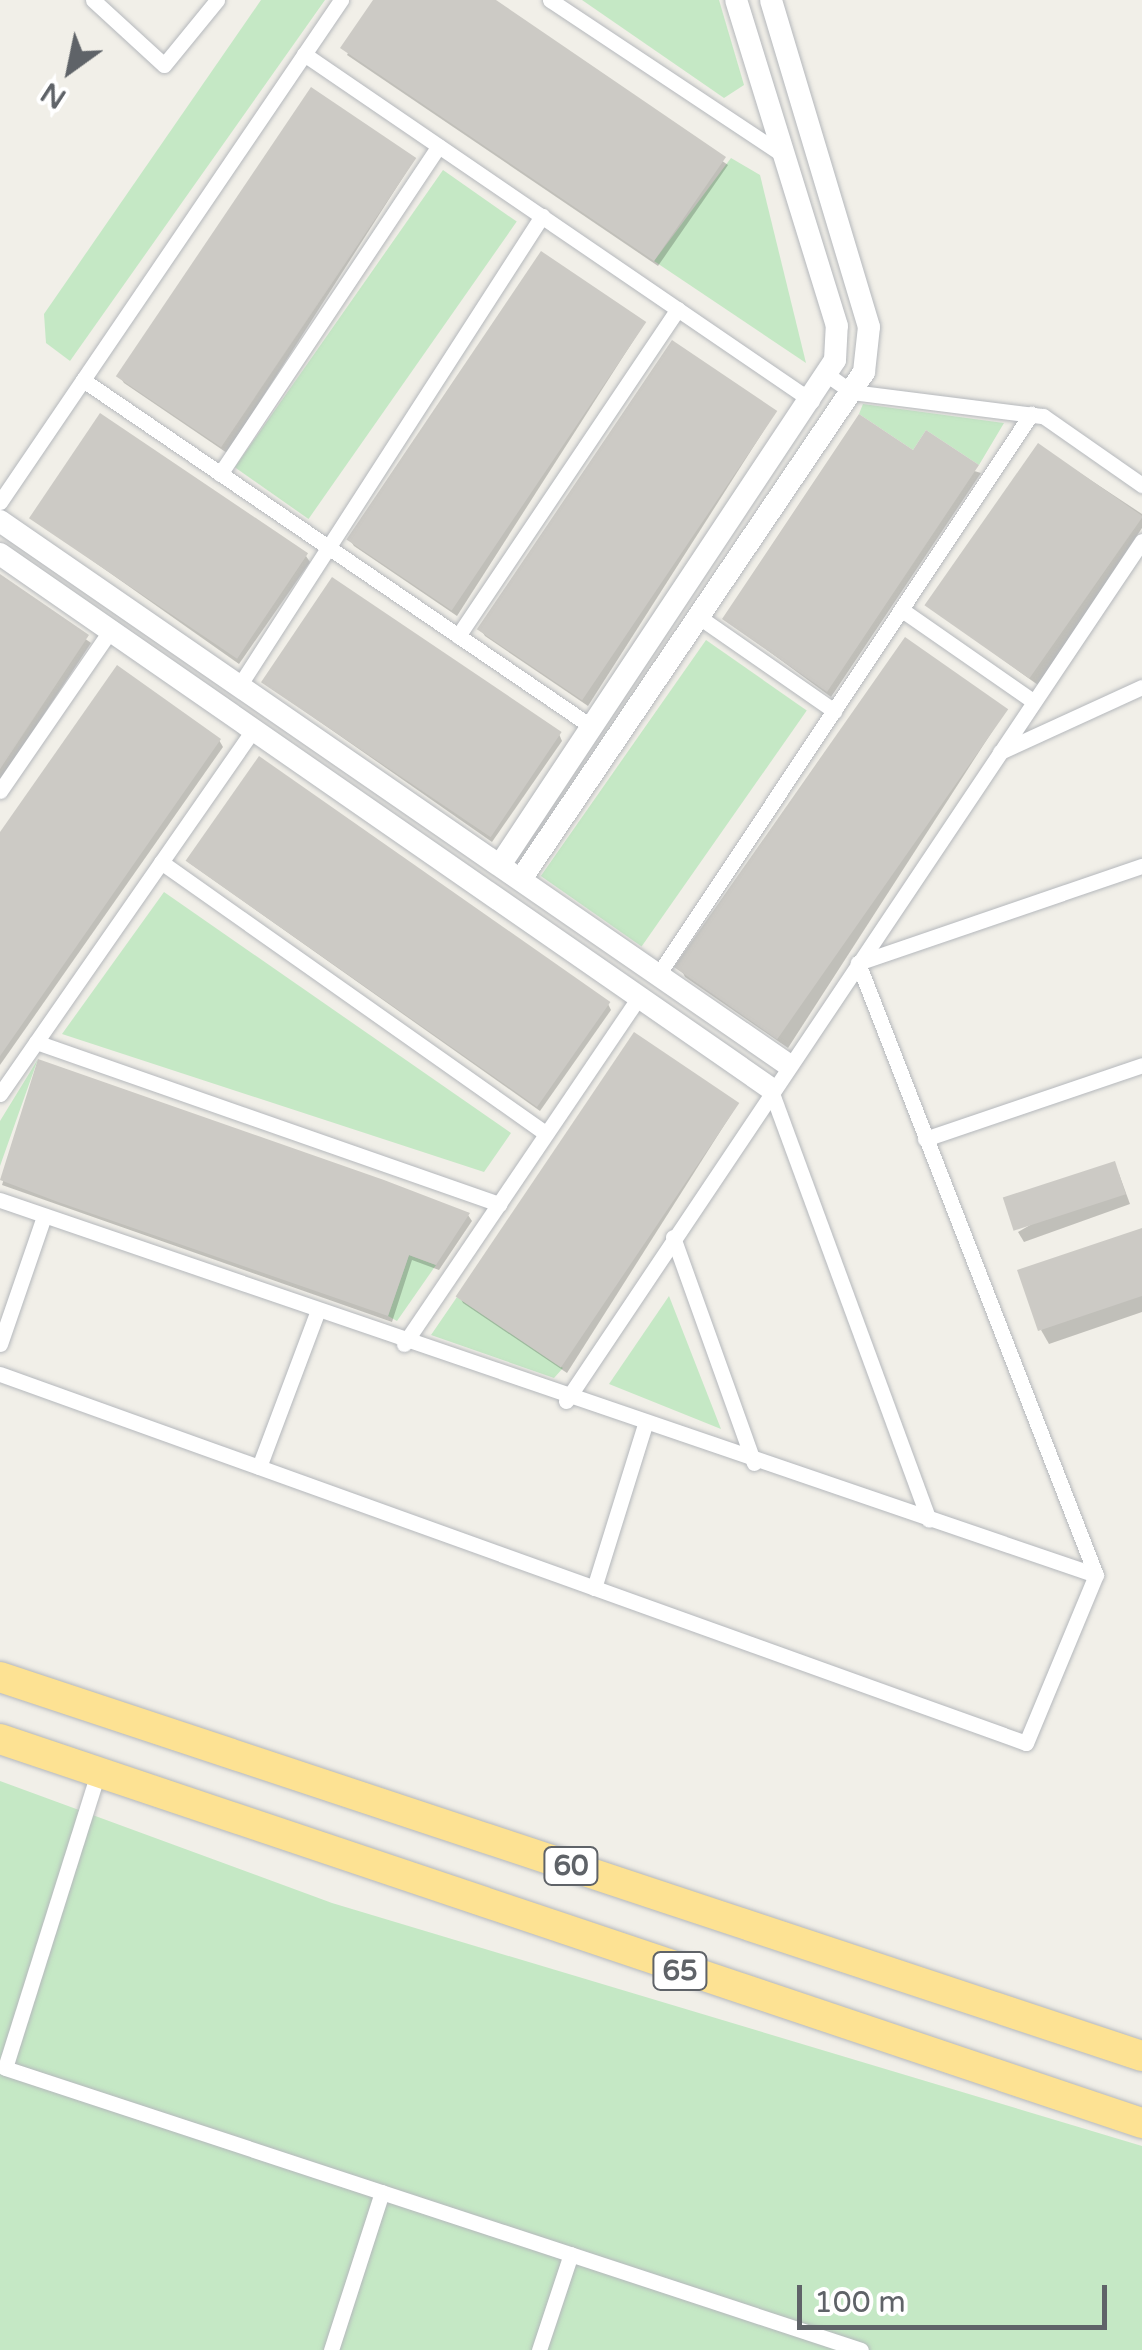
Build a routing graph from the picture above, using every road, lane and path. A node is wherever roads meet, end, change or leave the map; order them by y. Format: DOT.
graph roads {
  1 [pos="93,0"];
  2 [pos="218,0"];
  3 [pos="341,0"];
  4 [pos="550,0"];
  5 [pos="736,0"];
  6 [pos="771,0"];
  7 [pos="304,54"];
  8 [pos="439,146"];
  9 [pos="783,155"];
  10 [pos="542,216"];
  11 [pos="678,309"];
  12 [pos="829,376"];
  13 [pos="83,380"];
  14 [pos="852,392"];
  15 [pos="812,401"];
  16 [pos="1031,414"];
  17 [pos="220,474"];
  18 [pos="1142,485"];
  19 [pos="0,502"];
  20 [pos="739,510"];
  21 [pos="0,521"];
  22 [pos="761,525"];
  23 [pos="1142,541"];
  24 [pos="325,546"];
  25 [pos="0,554"];
  26 [pos="902,610"];
  27 [pos="699,617"];
  28 [pos="112,628"];
  29 [pos="458,636"];
  30 [pos="241,684"];
  31 [pos="1142,688"];
  32 [pos="1034,700"];
  33 [pos="834,711"];
  34 [pos="592,727"];
  35 [pos="254,728"];
  36 [pos="998,753"];
  37 [pos="0,791"];
  38 [pos="161,862"];
  39 [pos="500,865"];
  40 [pos="1142,866"];
  41 [pos="520,879"];
  42 [pos="858,963"];
  43 [pos="658,975"];
  44 [pos="639,998"];
  45 [pos="36,1042"];
  46 [pos="786,1064"];
  47 [pos="1142,1064"];
  48 [pos="770,1088"];
  49 [pos="0,1094"];
  50 [pos="546,1134"];
  51 [pos="925,1139"];
  52 [pos="0,1200"];
  53 [pos="499,1204"];
  54 [pos="44,1216"];
  55 [pos="673,1237"];
  56 [pos="316,1312"];
  57 [pos="0,1344"];
  58 [pos="404,1344"];
  59 [pos="0,1374"];
  60 [pos="566,1401"];
  61 [pos="644,1427"];
  62 [pos="754,1463"];
  63 [pos="260,1468"];
  64 [pos="929,1520"];
  65 [pos="1096,1575"];
  66 [pos="594,1588"];
  67 [pos="0,1678"];
  68 [pos="0,1740"];
  69 [pos="98,1772"];
  70 [pos="1142,2056"];
  71 [pos="1142,2123"];
  72 [pos="382,2192"];
  73 [pos="571,2254"];
  74 [pos="331,2350"];
  75 [pos="539,2350"];
  76 [pos="861,2350"];
  1 -- 2 [label="street"];
  3 -- 7 [label="street"];
  4 -- 9 [label="street"];
  5 -- 9 [label="street"];
  6 -- 14 [label="street"];
  7 -- 8 [label="street"];
  7 -- 13 [label="street"];
  8 -- 10 [label="street"];
  8 -- 17 [label="street"];
  9 -- 12 [label="street"];
  10 -- 11 [label="street"];
  10 -- 24 [label="street"];
  11 -- 15 [label="street"];
  11 -- 29 [label="street"];
  12 -- 14 [label="street"];
  12 -- 15 [label="street"];
  13 -- 17 [label="street"];
  13 -- 19 [label="street"];
  14 -- 16 [label="street"];
  14 -- 22 [label="street"];
  15 -- 20 [label="street"];
  16 -- 18 [label="street"];
  16 -- 26 [label="street"];
  17 -- 24 [label="street"];
  20 -- 22 [label="street"];
  20 -- 34 [label="street"];
  21 -- 30 [label="street"];
  22 -- 27 [label="street"];
  23 -- 32 [label="street"];
  24 -- 29 [label="street"];
  24 -- 30 [label="street"];
  25 -- 28 [label="street"];
  26 -- 32 [label="street"];
  26 -- 33 [label="street"];
  27 -- 33 [label="street"];
  27 -- 41 [label="street"];
  28 -- 35 [label="street"];
  28 -- 37 [label="street"];
  29 -- 34 [label="street"];
  30 -- 39 [label="street"];
  31 -- 36 [label="street"];
  32 -- 36 [label="street"];
  33 -- 43 [label="street"];
  34 -- 39 [label="street"];
  35 -- 38 [label="street"];
  35 -- 44 [label="street"];
  36 -- 42 [label="street"];
  38 -- 45 [label="street"];
  38 -- 50 [label="street"];
  39 -- 41 [label="street"];
  40 -- 42 [label="street"];
  41 -- 43 [label="street"];
  42 -- 46 [label="street"];
  42 -- 51 [label="street"];
  43 -- 46 [label="street"];
  44 -- 48 [label="street"];
  44 -- 50 [label="street"];
  45 -- 49 [label="street"];
  45 -- 53 [label="street"];
  46 -- 48 [label="street"];
  47 -- 51 [label="street"];
  48 -- 55 [label="street"];
  48 -- 64 [label="street"];
  50 -- 53 [label="street"];
  51 -- 65 [label="street"];
  52 -- 54 [label="street"];
  53 -- 58 [label="street"];
  54 -- 56 [label="street"];
  54 -- 57 [label="street"];
  55 -- 60 [label="street"];
  55 -- 62 [label="street"];
  56 -- 58 [label="street"];
  56 -- 63 [label="street"];
  58 -- 60 [label="street"];
  59 -- 63 [label="street"];
  60 -- 61 [label="street"];
  61 -- 62 [label="street"];
  61 -- 66 [label="street"];
  62 -- 64 [label="street"];
  63 -- 66 [label="street"];
  64 -- 65 [label="street"];
  65 -- 66 [label="street"];
  67 -- 70 [label="highway, 60"];
  68 -- 69 [label="highway, 65"];
  69 -- 71 [label="highway, 65"];
  69 -- 72 [label="street"];
  72 -- 73 [label="street"];
  72 -- 74 [label="street"];
  73 -- 75 [label="street"];
  73 -- 76 [label="street"];
}
